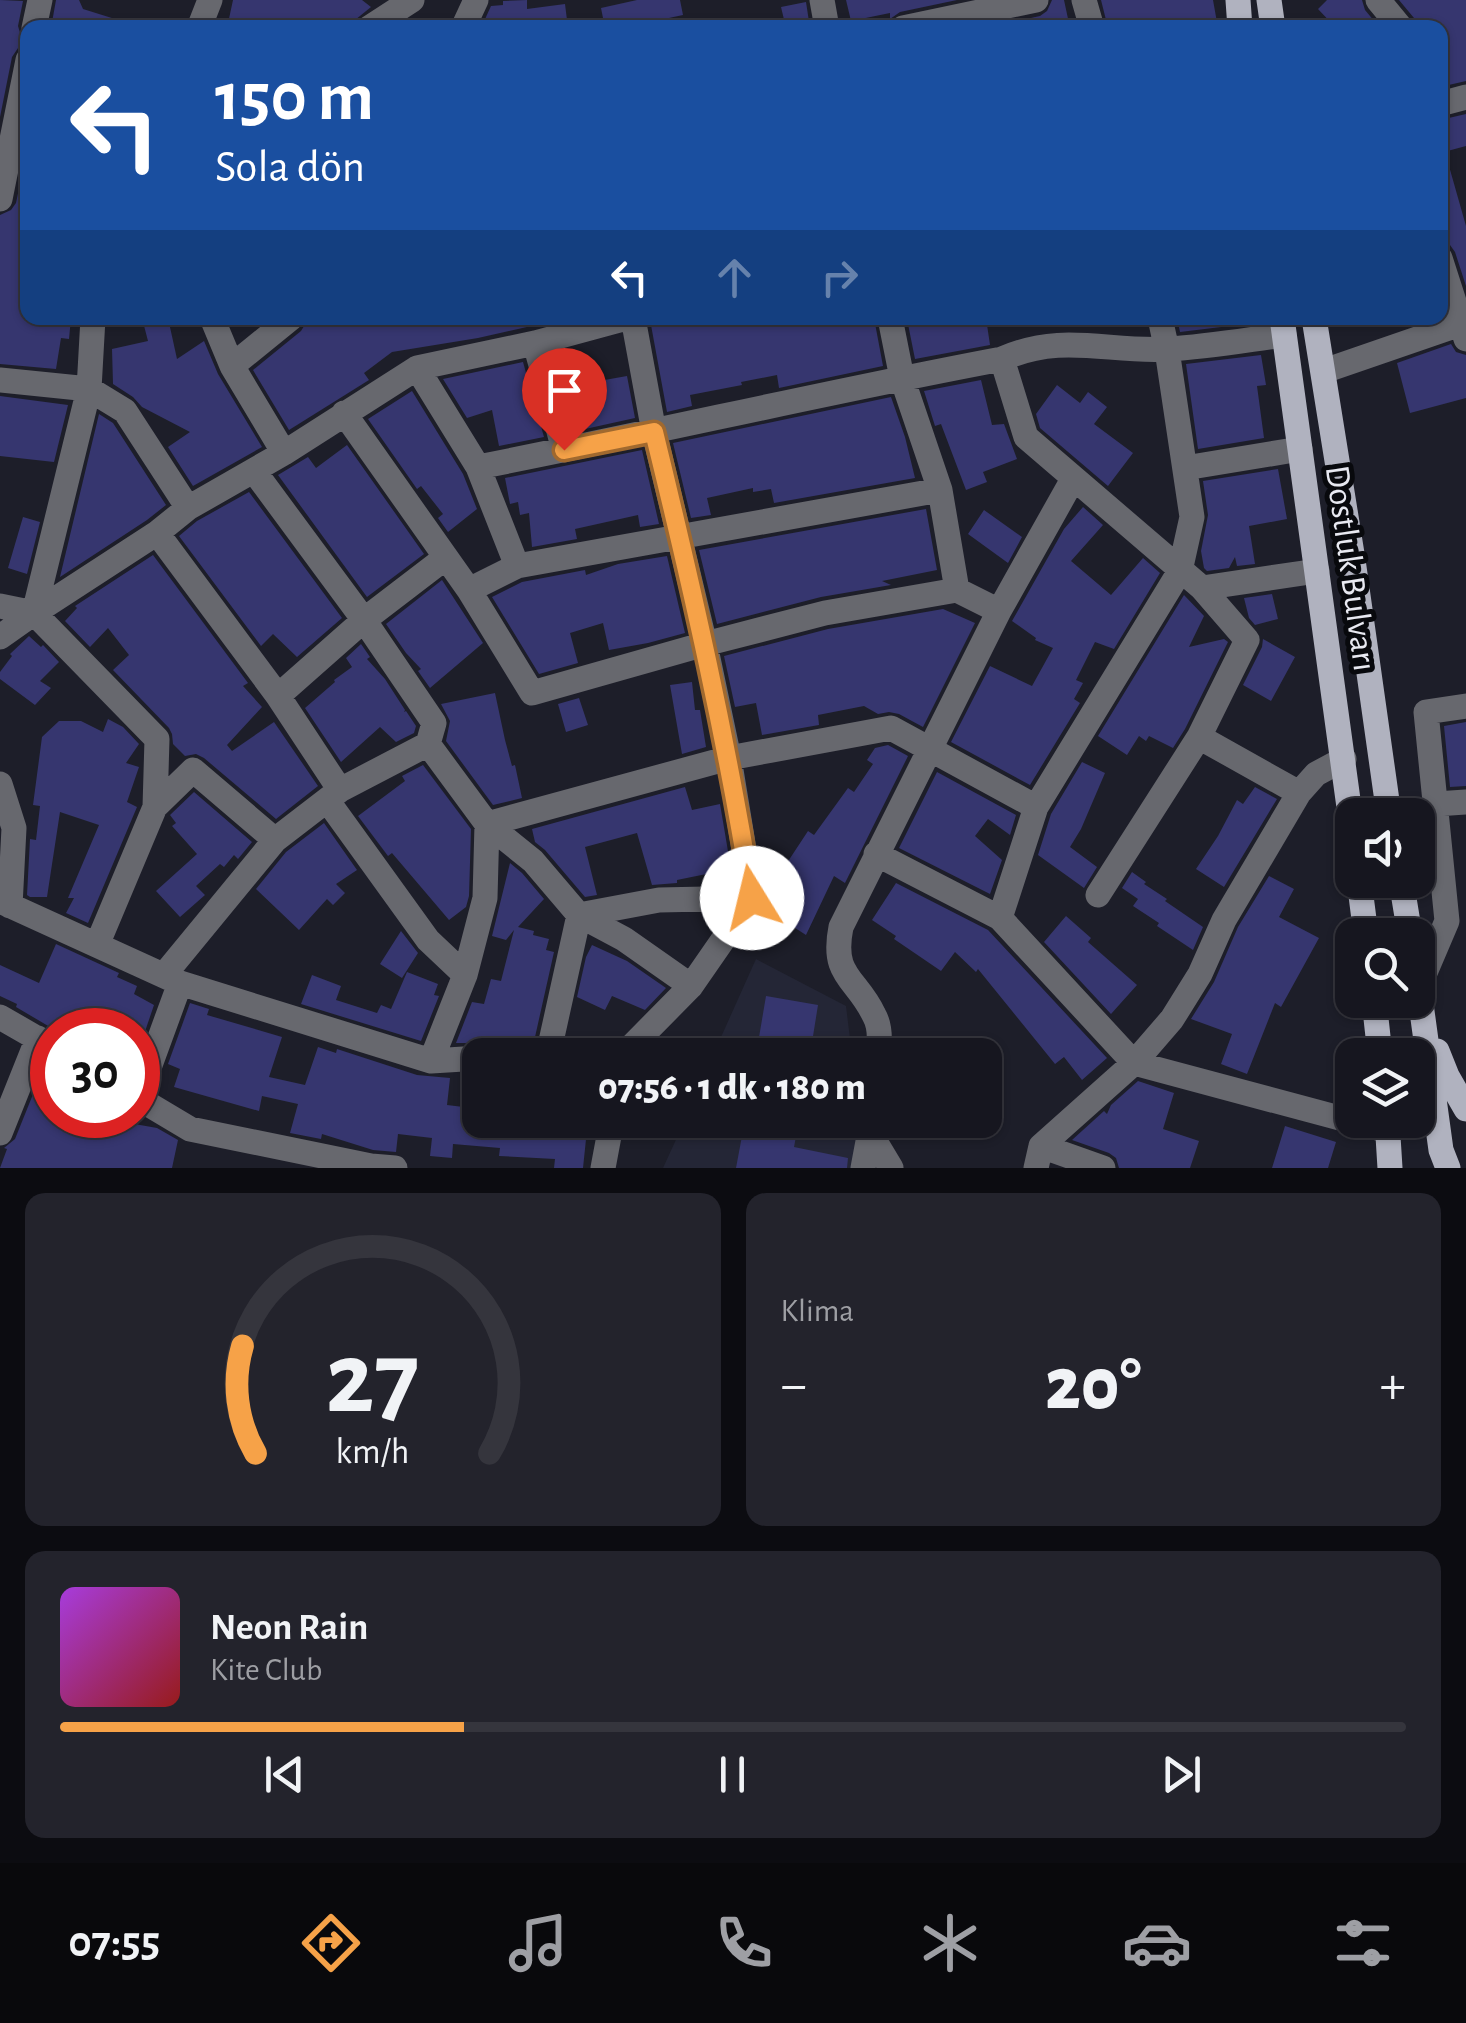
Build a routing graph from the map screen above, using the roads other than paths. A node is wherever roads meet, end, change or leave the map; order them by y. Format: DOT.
graph roads {
  1 [pos="412,0"];
  2 [pos="1036,0"];
  3 [pos="1378,0"];
  4 [pos="381,20"];
  5 [pos="942,20"];
  6 [pos="1394,20"];
  7 [pos="20,68"];
  8 [pos="8,188"];
  9 [pos="1448,280"];
  10 [pos="93,325"];
  11 [pos="215,325"];
  12 [pos="282,325"];
  13 [pos="602,325"];
  14 [pos="631,325"];
  15 [pos="891,325"];
  16 [pos="1162,325"];
  17 [pos="1315,325"];
  18 [pos="1283,326"];
  19 [pos="1465,328"];
  20 [pos="535,342"];
  21 [pos="1168,350"];
  22 [pos="1002,359"];
  23 [pos="232,366"];
  24 [pos="417,368"];
  25 [pos="1324,372"];
  26 [pos="902,378"];
  27 [pos="0,380"];
  28 [pos="89,389"];
  29 [pos="344,414"];
  30 [pos="654,432"];
  31 [pos="1300,449"];
  32 [pos="564,450"];
  33 [pos="284,453"];
  34 [pos="478,467"];
  35 [pos="1185,468"];
  36 [pos="254,471"];
  37 [pos="1072,479"];
  38 [pos="940,490"];
  39 [pos="188,508"];
  40 [pos="156,533"];
  41 [pos="679,536"];
  42 [pos="445,558"];
  43 [pos="517,566"];
  44 [pos="1180,571"];
  45 [pos="1316,571"];
  46 [pos="1202,588"];
  47 [pos="469,590"];
  48 [pos="957,590"];
  49 [pos="0,606"];
  50 [pos="998,611"];
  51 [pos="34,612"];
  52 [pos="364,620"];
  53 [pos="0,637"];
  54 [pos="704,644"];
  55 [pos="278,696"];
  56 [pos="1466,706"];
  57 [pos="1199,736"];
  58 [pos="428,744"];
  59 [pos="930,750"];
  60 [pos="729,758"];
  61 [pos="1344,760"];
  62 [pos="0,784"];
  63 [pos="1299,793"];
  64 [pos="334,796"];
  65 [pos="1348,798"];
  66 [pos="1386,798"];
  67 [pos="1466,802"];
  68 [pos="1436,804"];
  69 [pos="155,808"];
  70 [pos="1036,808"];
  71 [pos="487,824"];
  72 [pos="275,840"];
  73 [pos="876,854"];
  74 [pos="1098,895"];
  75 [pos="752,898"];
  76 [pos="5,904"];
  77 [pos="579,915"];
  78 [pos="1000,918"];
  79 [pos="1457,921"];
  80 [pos="96,946"];
  81 [pos="1435,958"];
  82 [pos="466,974"];
  83 [pos="172,979"];
  84 [pos="691,986"];
  85 [pos="0,1018"];
  86 [pos="1423,1018"];
  87 [pos="1424,1018"];
  88 [pos="30,1034"];
  89 [pos="553,1038"];
  90 [pos="640,1038"];
  91 [pos="879,1038"];
  92 [pos="462,1059"];
  93 [pos="432,1060"];
  94 [pos="1134,1063"];
  95 [pos="30,1072"];
  96 [pos="1466,1109"];
  97 [pos="1335,1113"];
  98 [pos="0,1133"];
  99 [pos="609,1138"];
  100 [pos="869,1138"];
  101 [pos="877,1138"];
  102 [pos="1388,1138"];
  103 [pos="1039,1157"];
  104 [pos="395,1168"];
  105 [pos="603,1168"];
  106 [pos="863,1168"];
  107 [pos="891,1168"];
  108 [pos="1103,1168"];
  109 [pos="1390,1168"];
  110 [pos="1448,1168"];
  1 -- 4 [label="street"];
  2 -- 5 [label="street"];
  3 -- 6 [label="street"];
  7 -- 8 [label="street"];
  9 -- 19 [label="street"];
  10 -- 28 [label="street"];
  11 -- 23 [label="street"];
  12 -- 23 [label="street"];
  13 -- 20 [label="street"];
  14 -- 30 [label="street"];
  15 -- 26 [label="street"];
  16 -- 21 [label="street"];
  17 -- 25 [label="main road, Dostluk Bulvarı"];
  18 -- 21 [label="street"];
  18 -- 31 [label="main road, Dostluk Bulvarı"];
  19 -- 25 [label="street"];
  20 -- 24 [label="street"];
  20 -- 32 [label="street"];
  21 -- 22 [label="street"];
  21 -- 35 [label="street"];
  22 -- 26 [label="street"];
  22 -- 37 [label="street"];
  23 -- 33 [label="street"];
  24 -- 29 [label="street"];
  24 -- 34 [label="street"];
  25 -- 66 [label="main road, Dostluk Bulvarı"];
  26 -- 30 [label="street"];
  26 -- 38 [label="street"];
  27 -- 28 [label="street"];
  28 -- 39 [label="street"];
  28 -- 51 [label="street"];
  29 -- 33 [label="street"];
  29 -- 42 [label="street"];
  30 -- 32 [label="street"];
  30 -- 41 [label="street"];
  31 -- 35 [label="street"];
  31 -- 45 [label="main road, Dostluk Bulvarı"];
  32 -- 34 [label="street"];
  33 -- 36 [label="street"];
  34 -- 43 [label="street"];
  35 -- 44 [label="street"];
  36 -- 39 [label="street"];
  36 -- 52 [label="street"];
  37 -- 44 [label="street"];
  37 -- 50 [label="street"];
  38 -- 41 [label="street"];
  38 -- 48 [label="street"];
  39 -- 40 [label="street"];
  40 -- 51 [label="street"];
  40 -- 55 [label="street"];
  41 -- 43 [label="street"];
  41 -- 54 [label="street"];
  42 -- 47 [label="street"];
  42 -- 52 [label="street"];
  43 -- 47 [label="street"];
  44 -- 46 [label="street"];
  44 -- 70 [label="street"];
  45 -- 46 [label="street"];
  45 -- 61 [label="main road, Dostluk Bulvarı"];
  46 -- 57 [label="street"];
  47 -- 54 [label="street"];
  48 -- 50 [label="street"];
  48 -- 54 [label="street"];
  49 -- 51 [label="street"];
  50 -- 59 [label="street"];
  51 -- 53 [label="street"];
  51 -- 69 [label="street"];
  52 -- 55 [label="street"];
  52 -- 58 [label="street"];
  54 -- 60 [label="street"];
  55 -- 64 [label="street"];
  56 -- 68 [label="street"];
  57 -- 63 [label="street"];
  57 -- 74 [label="street"];
  58 -- 64 [label="street"];
  58 -- 71 [label="street"];
  59 -- 60 [label="street"];
  59 -- 70 [label="street"];
  59 -- 73 [label="street"];
  60 -- 71 [label="street"];
  60 -- 75 [label="street"];
  61 -- 63 [label="street"];
  61 -- 65 [label="main road, Dostluk Bulvarı"];
  62 -- 76 [label="street"];
  63 -- 94 [label="street"];
  64 -- 72 [label="street"];
  64 -- 82 [label="street"];
  67 -- 68 [label="street"];
  68 -- 79 [label="street"];
  69 -- 72 [label="street"];
  69 -- 80 [label="street"];
  70 -- 78 [label="street"];
  71 -- 77 [label="street"];
  71 -- 82 [label="street"];
  72 -- 83 [label="street"];
  73 -- 78 [label="street"];
  73 -- 91 [label="street"];
  75 -- 77 [label="street"];
  75 -- 84 [label="street"];
  76 -- 80 [label="street"];
  77 -- 84 [label="street"];
  77 -- 89 [label="street"];
  78 -- 94 [label="street"];
  79 -- 81 [label="street"];
  80 -- 83 [label="street"];
  82 -- 93 [label="street"];
  83 -- 93 [label="street"];
  83 -- 104 [label="street"];
  84 -- 90 [label="street"];
  85 -- 88 [label="street"];
  86 -- 110 [label="main road"];
  87 -- 96 [label="main road"];
  92 -- 93 [label="street"];
  94 -- 97 [label="street"];
  94 -- 103 [label="street"];
  95 -- 98 [label="street"];
  99 -- 105 [label="street"];
  100 -- 106 [label="street"];
  101 -- 107 [label="street"];
  102 -- 109 [label="main road"];
  103 -- 108 [label="street"];
}
